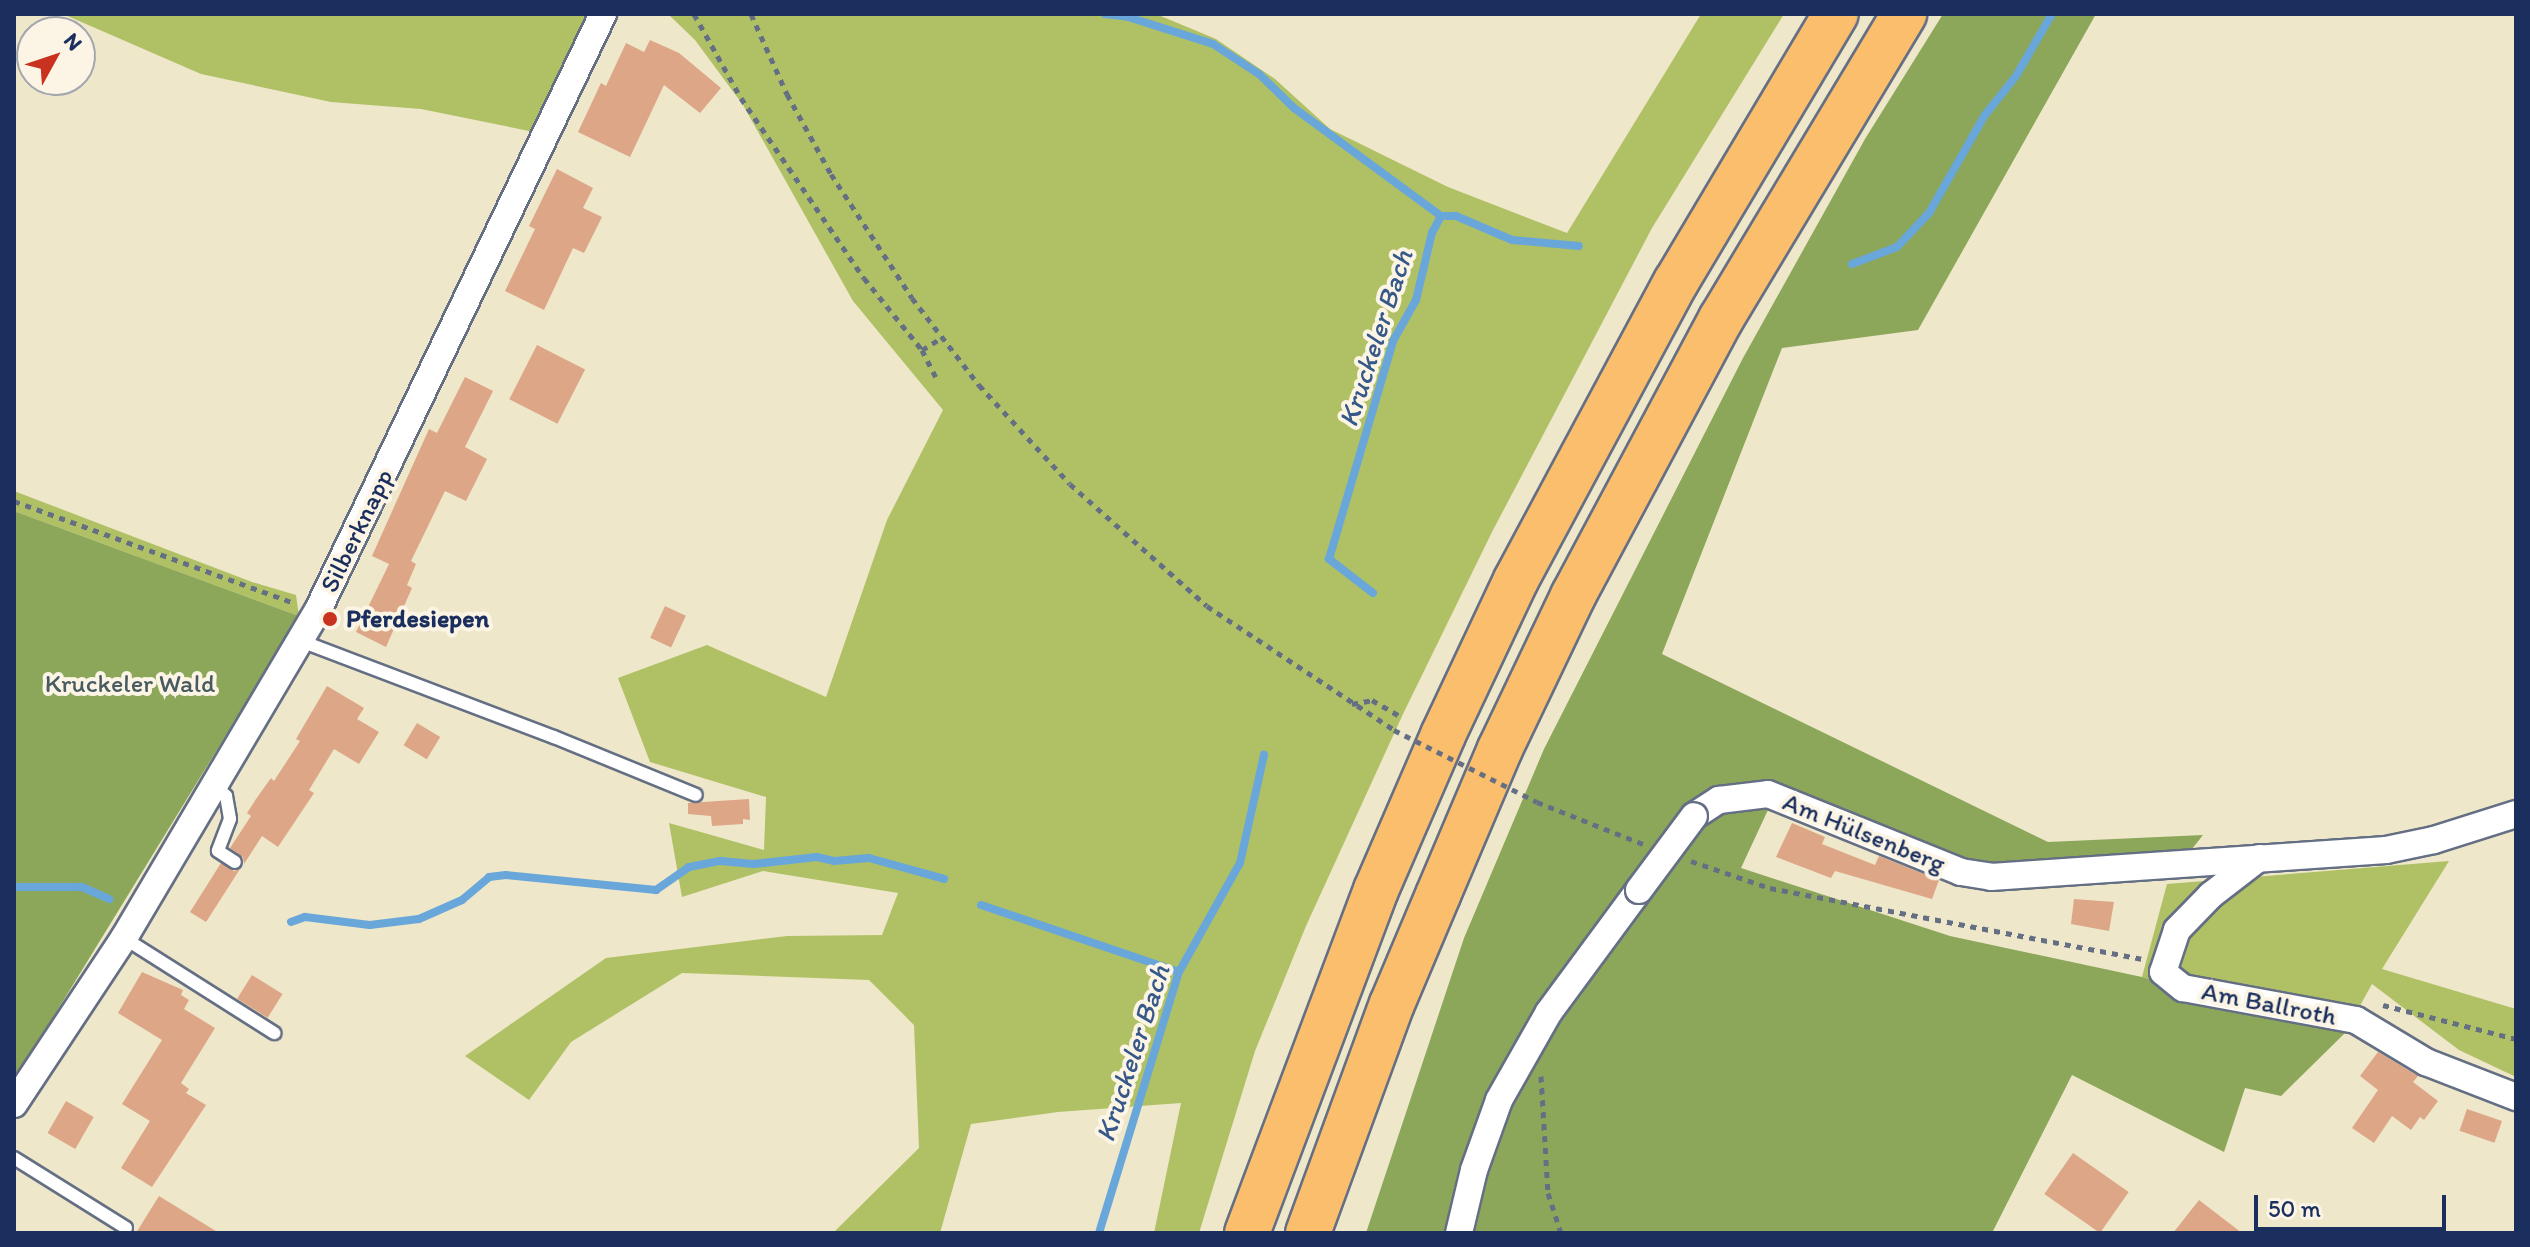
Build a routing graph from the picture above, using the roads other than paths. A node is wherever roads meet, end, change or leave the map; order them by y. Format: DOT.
graph roads {
  1 [pos="603,14"];
  2 [pos="1836,14"];
  3 [pos="1904,14"];
  4 [pos="301,641"];
  5 [pos="215,786"];
  6 [pos="696,795"];
  7 [pos="2516,814"];
  8 [pos="2259,858"];
  9 [pos="235,862"];
  10 [pos="124,938"];
  11 [pos="274,1033"];
  12 [pos="2516,1097"];
  13 [pos="14,1104"];
  14 [pos="14,1158"];
  15 [pos="126,1228"];
  16 [pos="1247,1233"];
  17 [pos="1308,1233"];
  18 [pos="1459,1233"];
  1 -- 4 [label="street, Silberknapp"];
  2 -- 16 [label="highway"];
  3 -- 17 [label="highway"];
  4 -- 5 [label="street, Silberknapp"];
  4 -- 6 [label="lane"];
  5 -- 9 [label="lane"];
  5 -- 10 [label="street, Silberknapp"];
  7 -- 8 [label="street, Am Hülsenberg"];
  8 -- 12 [label="street, Am Ballroth"];
  8 -- 18 [label="street, Am Hülsenberg, bridge"];
  10 -- 11 [label="lane"];
  10 -- 13 [label="street, Silberknapp"];
  14 -- 15 [label="lane"];
}
